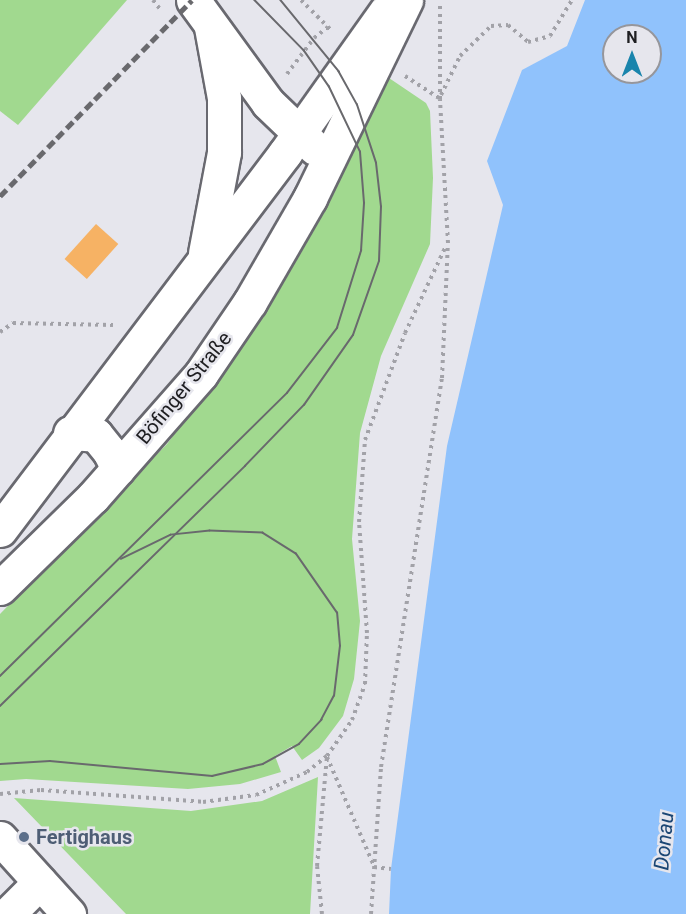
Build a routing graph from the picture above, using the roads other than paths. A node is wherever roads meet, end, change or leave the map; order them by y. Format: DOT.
graph roads {
  1 [pos="193,0"];
  2 [pos="395,0"];
  3 [pos="406,0"];
  4 [pos="211,27"];
  5 [pos="298,134"];
  6 [pos="328,159"];
  7 [pos="202,264"];
  8 [pos="70,433"];
  9 [pos="118,469"];
  10 [pos="0,530"];
  11 [pos="0,588"];
  12 [pos="0,838"];
  13 [pos="40,882"];
  14 [pos="8,914"];
  15 [pos="69,914"];
  1 -- 4 [label="street"];
  2 -- 5 [label="street"];
  3 -- 6 [label="street, Böfinger Straße"];
  4 -- 5 [label="street"];
  4 -- 7 [label="street"];
  5 -- 6 [label="street"];
  5 -- 7 [label="street"];
  6 -- 9 [label="street, Böfinger Straße"];
  7 -- 8 [label="street"];
  8 -- 9 [label="street"];
  8 -- 10 [label="street"];
  9 -- 11 [label="street, Böfinger Straße"];
  12 -- 13 [label="street"];
  13 -- 14 [label="street"];
  13 -- 15 [label="street"];
}
